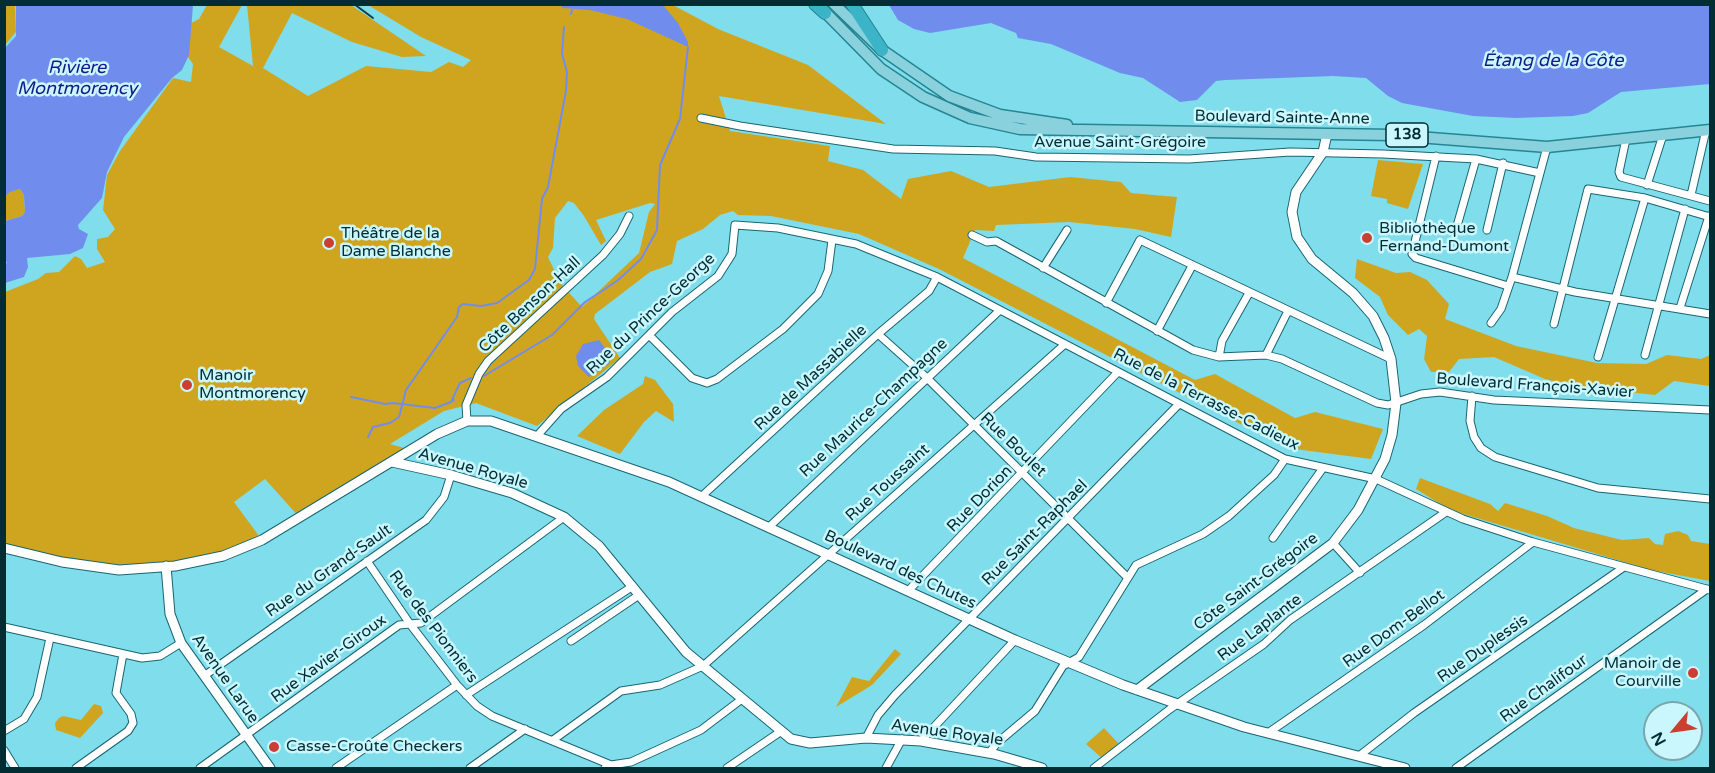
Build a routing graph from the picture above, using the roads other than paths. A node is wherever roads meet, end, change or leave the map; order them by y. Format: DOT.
graph roads {
  1 [pos="852,4"];
  2 [pos="823,7"];
  3 [pos="882,50"];
  4 [pos="701,118"];
  5 [pos="1103,130"];
  6 [pos="1708,130"];
  7 [pos="1327,134"];
  8 [pos="1663,135"];
  9 [pos="1626,139"];
  10 [pos="1547,147"];
  11 [pos="1323,152"];
  12 [pos="1436,156"];
  13 [pos="1476,159"];
  14 [pos="1503,163"];
  15 [pos="1540,173"];
  16 [pos="1647,185"];
  17 [pos="1691,195"];
  18 [pos="1645,198"];
  19 [pos="1710,201"];
  20 [pos="1685,209"];
  21 [pos="629,216"];
  22 [pos="1710,216"];
  23 [pos="735,225"];
  24 [pos="1457,226"];
  25 [pos="1067,230"];
  26 [pos="1487,230"];
  27 [pos="972,235"];
  28 [pos="832,240"];
  29 [pos="1192,266"];
  30 [pos="1043,268"];
  31 [pos="937,277"];
  32 [pos="1512,277"];
  33 [pos="1508,286"];
  34 [pos="1562,289"];
  35 [pos="1249,293"];
  36 [pos="1615,298"];
  37 [pos="1106,303"];
  38 [pos="1657,305"];
  39 [pos="1680,308"];
  40 [pos="999,310"];
  41 [pos="1288,311"];
  42 [pos="1710,312"];
  43 [pos="1491,323"];
  44 [pos="1554,324"];
  45 [pos="1157,331"];
  46 [pos="878,334"];
  47 [pos="650,335"];
  48 [pos="1065,344"];
  49 [pos="1266,355"];
  50 [pos="1645,355"];
  51 [pos="1219,357"];
  52 [pos="1598,357"];
  53 [pos="1391,359"];
  54 [pos="1118,372"];
  55 [pos="926,377"];
  56 [pos="1473,396"];
  57 [pos="1396,403"];
  58 [pos="1179,404"];
  59 [pos="1710,410"];
  60 [pos="466,421"];
  61 [pos="973,425"];
  62 [pos="537,436"];
  63 [pos="1285,459"];
  64 [pos="392,462"];
  65 [pos="1323,468"];
  66 [pos="1024,474"];
  67 [pos="451,475"];
  68 [pos="1376,479"];
  69 [pos="702,496"];
  70 [pos="1710,499"];
  71 [pos="1446,512"];
  72 [pos="564,518"];
  73 [pos="1069,520"];
  74 [pos="769,526"];
  75 [pos="1273,538"];
  76 [pos="1533,542"];
  77 [pos="1333,543"];
  78 [pos="4,548"];
  79 [pos="829,555"];
  80 [pos="367,561"];
  81 [pos="166,566"];
  82 [pos="1624,567"];
  83 [pos="1360,573"];
  84 [pos="1127,577"];
  85 [pos="1709,589"];
  86 [pos="909,590"];
  87 [pos="636,591"];
  88 [pos="969,618"];
  89 [pos="410,624"];
  90 [pos="4,627"];
  91 [pos="50,638"];
  92 [pos="1016,640"];
  93 [pos="571,641"];
  94 [pos="181,643"];
  95 [pos="123,654"];
  96 [pos="1069,663"];
  97 [pos="703,666"];
  98 [pos="204,676"];
  99 [pos="457,685"];
  100 [pos="1137,690"];
  101 [pos="466,695"];
  102 [pos="742,699"];
  103 [pos="1178,705"];
  104 [pos="525,729"];
  105 [pos="4,731"];
  106 [pos="780,732"];
  107 [pos="1268,733"];
  108 [pos="246,735"];
  109 [pos="866,738"];
  110 [pos="902,739"];
  111 [pos="553,740"];
  112 [pos="921,741"];
  113 [pos="4,750"];
  114 [pos="989,753"];
  115 [pos="1359,756"];
  116 [pos="608,766"];
  117 [pos="15,768"];
  118 [pos="76,768"];
  119 [pos="200,768"];
  120 [pos="270,768"];
  121 [pos="336,768"];
  122 [pos="470,768"];
  123 [pos="727,768"];
  124 [pos="886,768"];
  125 [pos="1042,768"];
  126 [pos="1094,768"];
  127 [pos="1405,768"];
  128 [pos="1456,768"];
  1 -- 3 [label="highway"];
  2 -- 3 [label="main road, Boulevard Sainte-Anne / 138"];
  2 -- 5 [label="main road, Boulevard Sainte-Anne / 138"];
  3 -- 5 [label="main road, Boulevard Sainte-Anne / 138"];
  4 -- 11 [label="street, Avenue Saint-Grégoire"];
  5 -- 7 [label="main road, Boulevard Sainte-Anne / 138"];
  6 -- 8 [label="main road, Boulevard Sainte-Anne / 138"];
  6 -- 17 [label="street"];
  7 -- 10 [label="main road, Boulevard Sainte-Anne / 138"];
  7 -- 11 [label="street, Côte Saint-Grégoire"];
  8 -- 9 [label="main road, Boulevard Sainte-Anne / 138"];
  8 -- 16 [label="street"];
  9 -- 10 [label="main road, Boulevard Sainte-Anne / 138"];
  9 -- 16 [label="street"];
  10 -- 15 [label="street"];
  11 -- 12 [label="street, Avenue Saint-Grégoire"];
  11 -- 53 [label="street, Côte Saint-Grégoire"];
  12 -- 13 [label="street, Avenue Saint-Grégoire"];
  12 -- 33 [label="street"];
  13 -- 14 [label="street, Avenue Saint-Grégoire"];
  13 -- 24 [label="street"];
  14 -- 15 [label="street, Avenue Saint-Grégoire"];
  14 -- 26 [label="street"];
  15 -- 32 [label="street"];
  16 -- 17 [label="street"];
  17 -- 19 [label="street"];
  18 -- 20 [label="street"];
  18 -- 34 [label="street"];
  18 -- 36 [label="street"];
  20 -- 22 [label="street"];
  20 -- 38 [label="street"];
  21 -- 60 [label="street, Côte Benson-Hall"];
  22 -- 39 [label="street"];
  23 -- 28 [label="street, Rue de la Terrasse-Cadieux"];
  23 -- 47 [label="street, Rue du Prince-George"];
  25 -- 30 [label="street"];
  27 -- 30 [label="street"];
  28 -- 31 [label="street, Rue de la Terrasse-Cadieux"];
  28 -- 47 [label="street"];
  29 -- 35 [label="street"];
  29 -- 37 [label="street"];
  29 -- 45 [label="street"];
  30 -- 37 [label="street"];
  31 -- 40 [label="street, Rue de la Terrasse-Cadieux"];
  31 -- 46 [label="street, Rue de Massabielle"];
  32 -- 33 [label="street"];
  32 -- 34 [label="street"];
  33 -- 43 [label="street"];
  34 -- 36 [label="street"];
  34 -- 44 [label="street"];
  35 -- 41 [label="street"];
  35 -- 51 [label="street"];
  36 -- 38 [label="street"];
  36 -- 52 [label="street"];
  37 -- 45 [label="street"];
  38 -- 39 [label="street"];
  38 -- 50 [label="street"];
  39 -- 42 [label="street"];
  40 -- 48 [label="street, Rue de la Terrasse-Cadieux"];
  40 -- 55 [label="street, Rue Maurice-Champagne"];
  41 -- 49 [label="street"];
  41 -- 53 [label="street"];
  45 -- 51 [label="street"];
  46 -- 55 [label="street, Rue Boulet"];
  46 -- 69 [label="street, Rue de Massabielle"];
  47 -- 62 [label="street, Rue du Prince-George"];
  48 -- 54 [label="street, Rue de la Terrasse-Cadieux"];
  48 -- 61 [label="street, Rue Toussaint"];
  49 -- 51 [label="street"];
  49 -- 57 [label="street"];
  53 -- 57 [label="street, Côte Saint-Grégoire"];
  54 -- 58 [label="street, Rue de la Terrasse-Cadieux"];
  54 -- 66 [label="street, Rue Dorion"];
  55 -- 61 [label="street, Rue Boulet"];
  55 -- 74 [label="street, Rue Maurice-Champagne"];
  56 -- 57 [label="street, Boulevard François-Xavier"];
  56 -- 59 [label="street, Boulevard François-Xavier"];
  56 -- 70 [label="street"];
  57 -- 68 [label="street, Côte Saint-Grégoire"];
  58 -- 63 [label="street, Rue de la Terrasse-Cadieux"];
  58 -- 73 [label="street, Rue Saint-Raphael"];
  60 -- 62 [label="street, Boulevard des Chutes"];
  60 -- 64 [label="street, Boulevard des Chutes"];
  61 -- 66 [label="street, Rue Boulet"];
  61 -- 79 [label="street, Rue Toussaint"];
  62 -- 69 [label="street, Boulevard des Chutes"];
  63 -- 65 [label="street, Rue de la Terrasse-Cadieux"];
  63 -- 84 [label="street"];
  64 -- 67 [label="street, Avenue Royale"];
  64 -- 81 [label="street, Avenue Royale"];
  65 -- 68 [label="street, Rue de la Terrasse-Cadieux"];
  65 -- 75 [label="street"];
  66 -- 73 [label="street, Rue Boulet"];
  66 -- 86 [label="street, Rue Dorion"];
  67 -- 72 [label="street, Avenue Royale"];
  67 -- 80 [label="street, Rue du Grand-Sault"];
  68 -- 71 [label="street, Rue de la Terrasse-Cadieux"];
  68 -- 77 [label="street, Côte Saint-Grégoire"];
  69 -- 74 [label="street, Boulevard des Chutes"];
  71 -- 76 [label="street, Rue de la Terrasse-Cadieux"];
  71 -- 83 [label="street, Rue Laplante"];
  72 -- 87 [label="street, Avenue Royale"];
  72 -- 89 [label="street, Rue Xavier-Giroux"];
  73 -- 84 [label="street, Rue Boulet"];
  73 -- 88 [label="street, Rue Saint-Raphael"];
  74 -- 79 [label="street, Boulevard des Chutes"];
  76 -- 82 [label="street, Rue de la Terrasse-Cadieux"];
  76 -- 107 [label="street, Rue Dom-Bellot"];
  77 -- 83 [label="street"];
  77 -- 100 [label="street, Côte Saint-Grégoire"];
  78 -- 81 [label="street, Avenue Royale"];
  79 -- 86 [label="street, Boulevard des Chutes"];
  79 -- 97 [label="street, Rue Toussaint"];
  80 -- 89 [label="street, Rue des Pionniers"];
  80 -- 98 [label="street, Rue du Grand-Sault"];
  81 -- 94 [label="street, Avenue Larue"];
  82 -- 85 [label="street, Rue de la Terrasse-Cadieux"];
  82 -- 115 [label="street, Rue Duplessis"];
  83 -- 103 [label="street, Rue Laplante"];
  84 -- 96 [label="street"];
  85 -- 128 [label="street, Rue Chalifour"];
  86 -- 88 [label="street, Boulevard des Chutes"];
  87 -- 93 [label="street"];
  87 -- 97 [label="street, Avenue Royale"];
  87 -- 101 [label="street"];
  88 -- 92 [label="street, Boulevard des Chutes"];
  88 -- 109 [label="street, Rue Saint-Raphael"];
  89 -- 99 [label="street, Rue des Pionniers"];
  89 -- 108 [label="street, Rue Xavier-Giroux"];
  90 -- 91 [label="street"];
  91 -- 95 [label="street"];
  91 -- 105 [label="street"];
  92 -- 96 [label="street, Boulevard des Chutes"];
  92 -- 112 [label="street"];
  94 -- 95 [label="street"];
  94 -- 98 [label="street, Avenue Larue"];
  95 -- 118 [label="street"];
  96 -- 100 [label="street, Boulevard des Chutes"];
  96 -- 114 [label="street"];
  97 -- 102 [label="street, Avenue Royale"];
  97 -- 111 [label="street, Rue Toussaint"];
  98 -- 108 [label="street, Avenue Larue"];
  99 -- 101 [label="street, Rue des Pionniers"];
  99 -- 121 [label="street"];
  100 -- 103 [label="street, Boulevard des Chutes"];
  101 -- 104 [label="street, Rue des Pionniers"];
  102 -- 106 [label="street, Avenue Royale"];
  102 -- 116 [label="street"];
  103 -- 107 [label="street, Boulevard des Chutes"];
  103 -- 126 [label="street, Rue Laplante"];
  104 -- 111 [label="street, Rue des Pionniers"];
  104 -- 122 [label="street"];
  106 -- 109 [label="street, Avenue Royale"];
  106 -- 123 [label="street"];
  107 -- 115 [label="street, Boulevard des Chutes"];
  108 -- 119 [label="street, Rue Xavier-Giroux"];
  108 -- 120 [label="street, Avenue Larue"];
  109 -- 110 [label="street, Avenue Royale"];
  110 -- 112 [label="street, Avenue Royale"];
  110 -- 124 [label="street"];
  111 -- 116 [label="street, Rue des Pionniers"];
  112 -- 114 [label="street, Avenue Royale"];
  113 -- 117 [label="street"];
  114 -- 125 [label="street, Avenue Royale"];
  115 -- 127 [label="street, Boulevard des Chutes"];
}
